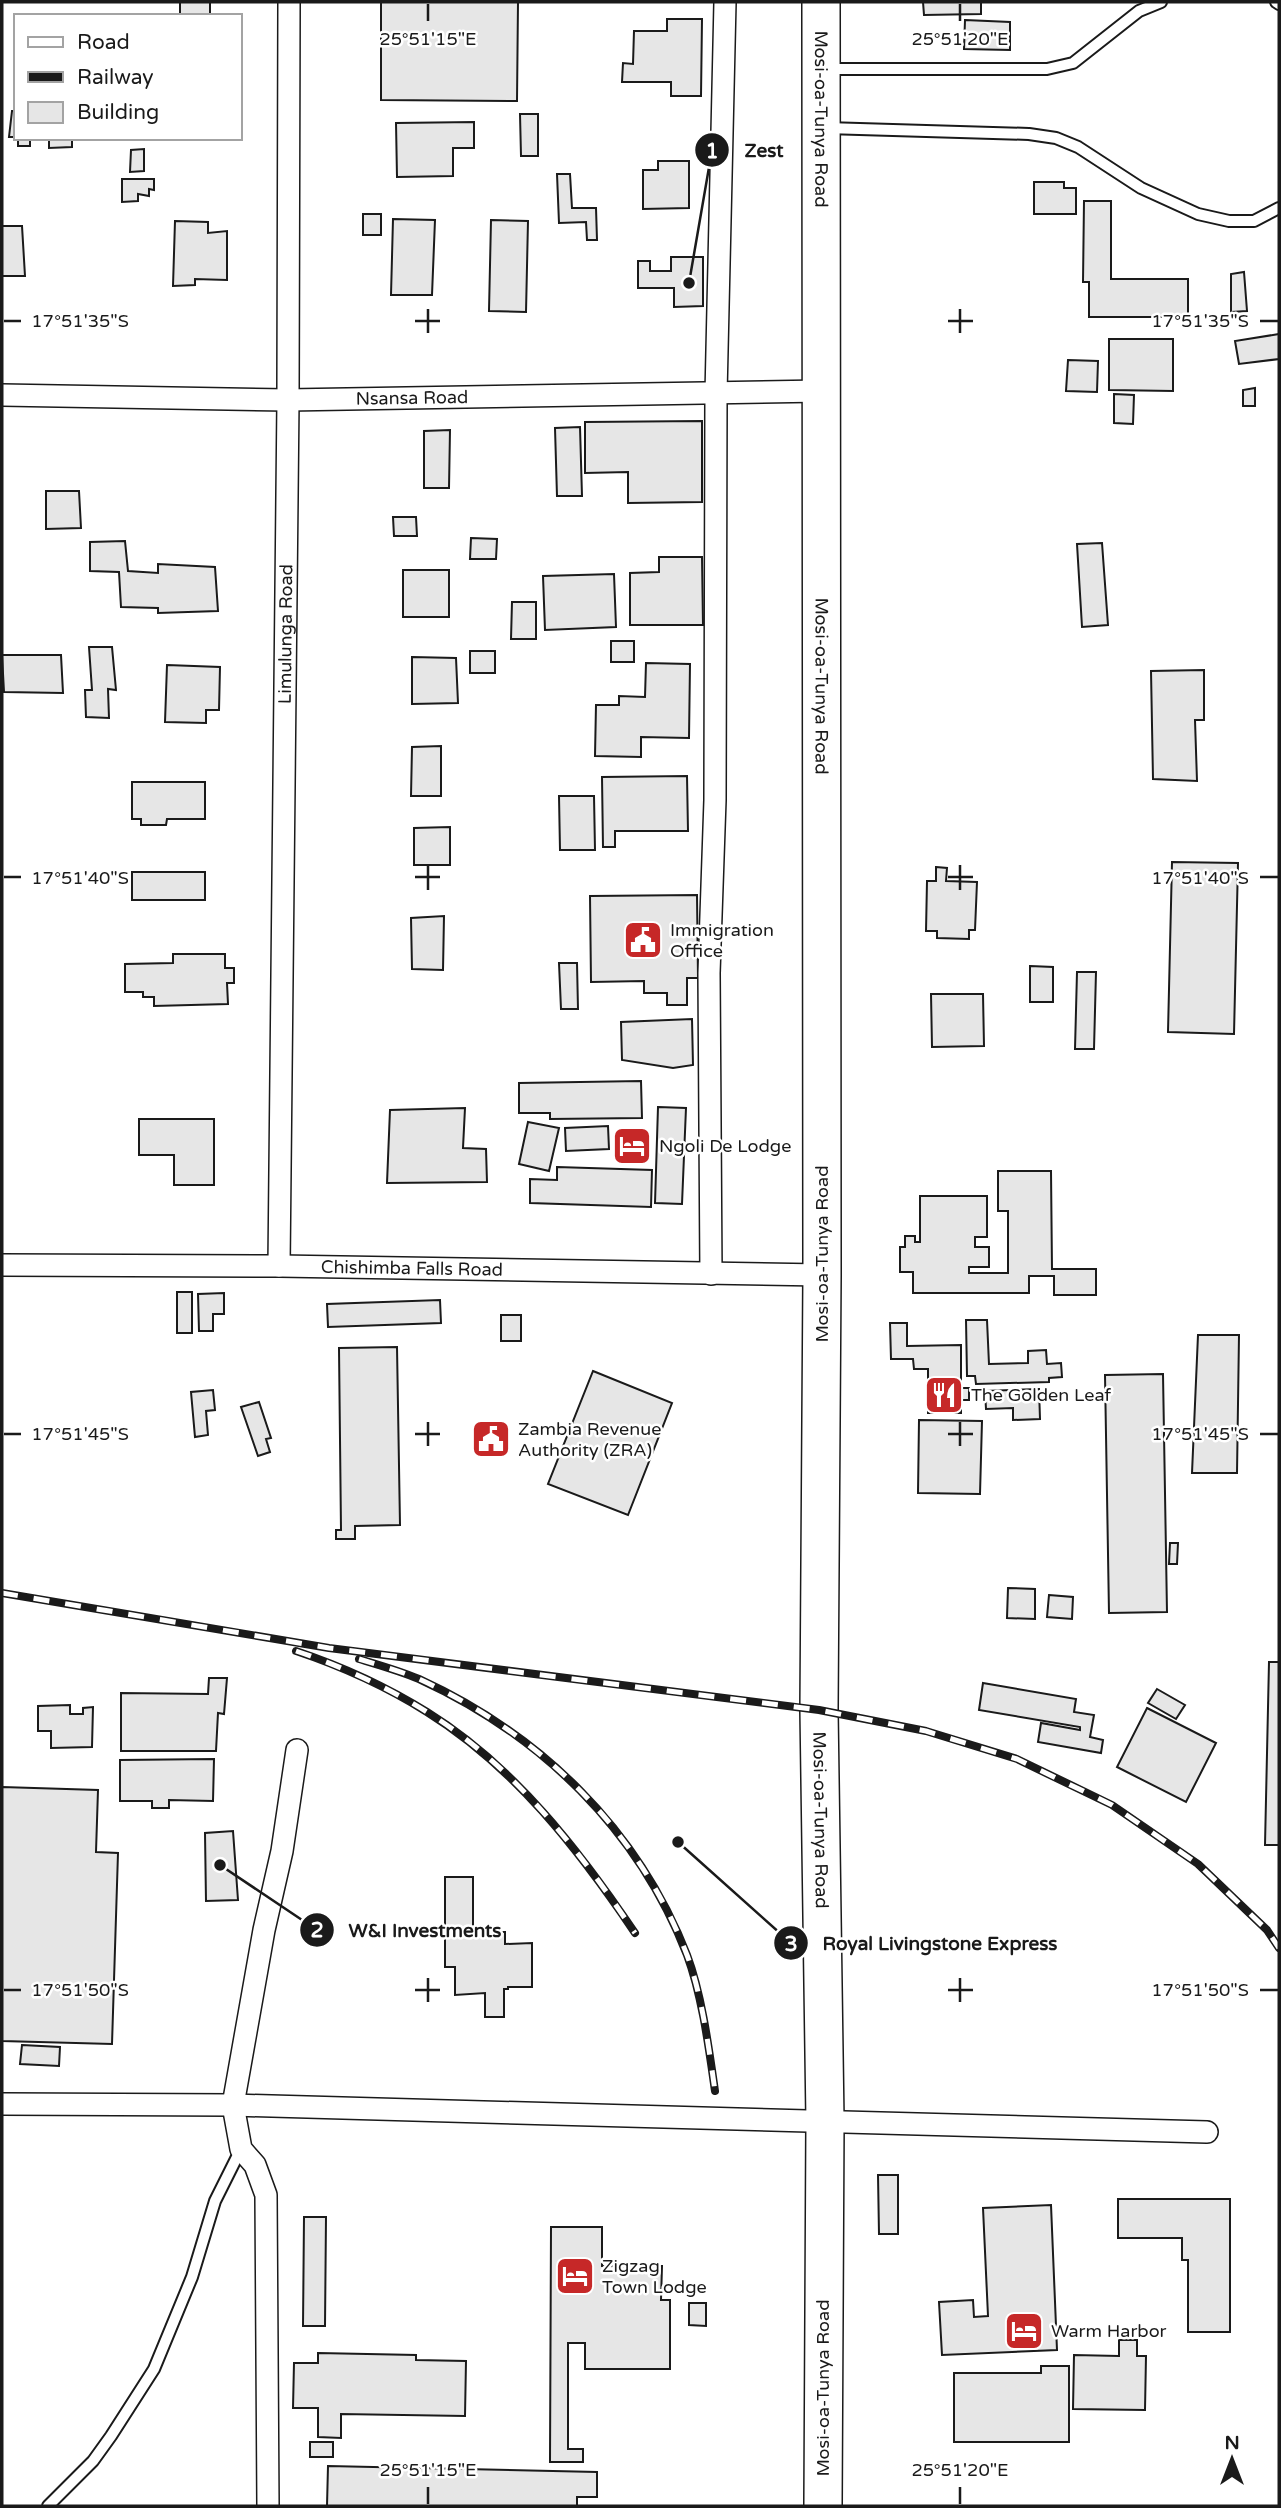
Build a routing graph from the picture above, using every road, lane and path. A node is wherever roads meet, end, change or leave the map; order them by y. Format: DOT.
graph roads {
  1 [pos="289,2"];
  2 [pos="725,2"];
  3 [pos="821,2"];
  4 [pos="1161,2"];
  5 [pos="821,69"];
  6 [pos="821,128"];
  7 [pos="1279,208"];
  8 [pos="822,391"];
  9 [pos="716,394"];
  10 [pos="2,396"];
  11 [pos="288,400"];
  12 [pos="2,1265"];
  13 [pos="279,1266"];
  14 [pos="711,1274"];
  15 [pos="822,1275"];
  16 [pos="297,1750"];
  17 [pos="2,2105"];
  18 [pos="233,2105"];
  19 [pos="825,2121"];
  20 [pos="1207,2132"];
  21 [pos="241,2149"];
  22 [pos="48,2506"];
  23 [pos="268,2506"];
  24 [pos="823,2506"];
  1 -- 11 [label="street, Limulunga Road"];
  2 -- 9 [label="street"];
  3 -- 5 [label="highway, Mosi-oa-Tunya Road"];
  4 -- 5 [label="lane"];
  5 -- 6 [label="highway, Mosi-oa-Tunya Road"];
  6 -- 7 [label="lane"];
  6 -- 8 [label="highway, Mosi-oa-Tunya Road"];
  8 -- 9 [label="street, Nsansa Road"];
  8 -- 15 [label="highway, Mosi-oa-Tunya Road"];
  9 -- 11 [label="street, Nsansa Road"];
  9 -- 14 [label="street"];
  10 -- 11 [label="street, Nsansa Road"];
  11 -- 13 [label="street, Limulunga Road"];
  12 -- 13 [label="street, Chishimba Falls Road"];
  13 -- 14 [label="street, Chishimba Falls Road"];
  14 -- 15 [label="street, Chishimba Falls Road"];
  15 -- 19 [label="highway, Mosi-oa-Tunya Road"];
  16 -- 18 [label="street"];
  17 -- 18 [label="street"];
  18 -- 19 [label="street"];
  18 -- 21 [label="street"];
  19 -- 20 [label="street"];
  19 -- 24 [label="highway, Mosi-oa-Tunya Road"];
  21 -- 22 [label="lane"];
  21 -- 23 [label="street"];
}
